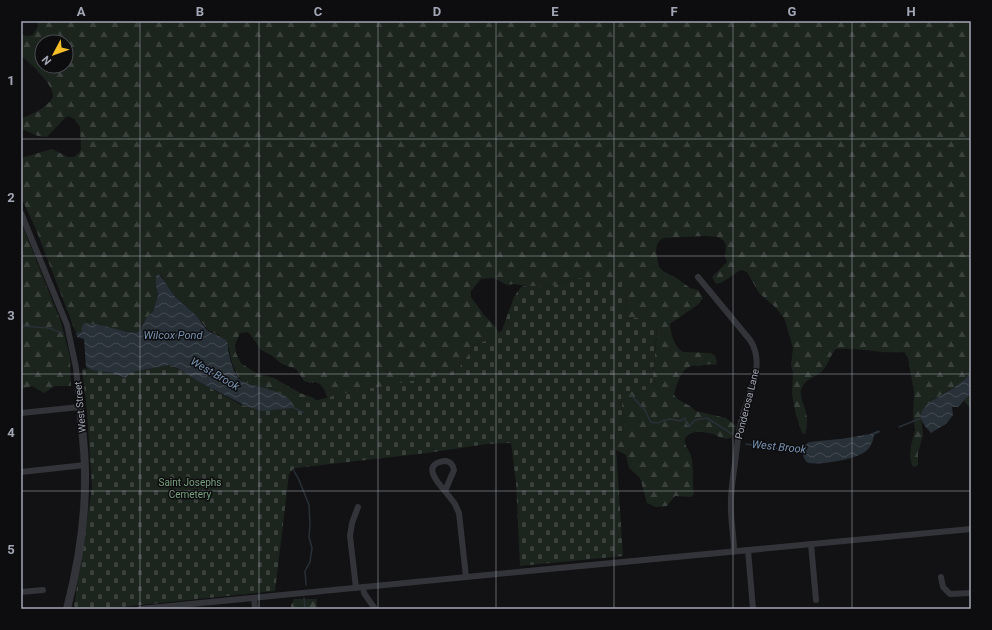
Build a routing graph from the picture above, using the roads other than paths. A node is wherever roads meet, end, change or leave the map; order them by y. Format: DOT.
graph roads {
  1 [pos="21,213"];
  2 [pos="698,277"];
  3 [pos="80,406"];
  4 [pos="21,413"];
  5 [pos="85,465"];
  6 [pos="21,472"];
  7 [pos="445,491"];
  8 [pos="358,507"];
  9 [pos="971,529"];
  10 [pos="811,544"];
  11 [pos="748,550"];
  12 [pos="734,551"];
  13 [pos="466,577"];
  14 [pos="941,577"];
  15 [pos="364,587"];
  16 [pos="356,588"];
  17 [pos="43,590"];
  18 [pos="21,592"];
  19 [pos="971,593"];
  20 [pos="254,598"];
  21 [pos="816,600"];
  22 [pos="67,609"];
  23 [pos="140,609"];
  24 [pos="255,609"];
  25 [pos="375,609"];
  26 [pos="753,609"];
  1 -- 3 [label="street, West Street"];
  2 -- 12 [label="street, Ponderosa Lane"];
  3 -- 4 [label="street"];
  3 -- 5 [label="street, West Street"];
  5 -- 6 [label="street"];
  5 -- 22 [label="street, West Street"];
  7 -- 7 [label="street"];
  7 -- 13 [label="street"];
  8 -- 16 [label="street"];
  9 -- 10 [label="street"];
  10 -- 11 [label="street"];
  10 -- 21 [label="street"];
  11 -- 12 [label="street"];
  11 -- 26 [label="street"];
  12 -- 13 [label="street"];
  13 -- 15 [label="street"];
  14 -- 19 [label="street"];
  15 -- 16 [label="street"];
  15 -- 25 [label="street"];
  16 -- 20 [label="street"];
  17 -- 18 [label="street"];
  20 -- 23 [label="street"];
  20 -- 24 [label="street"];
}
